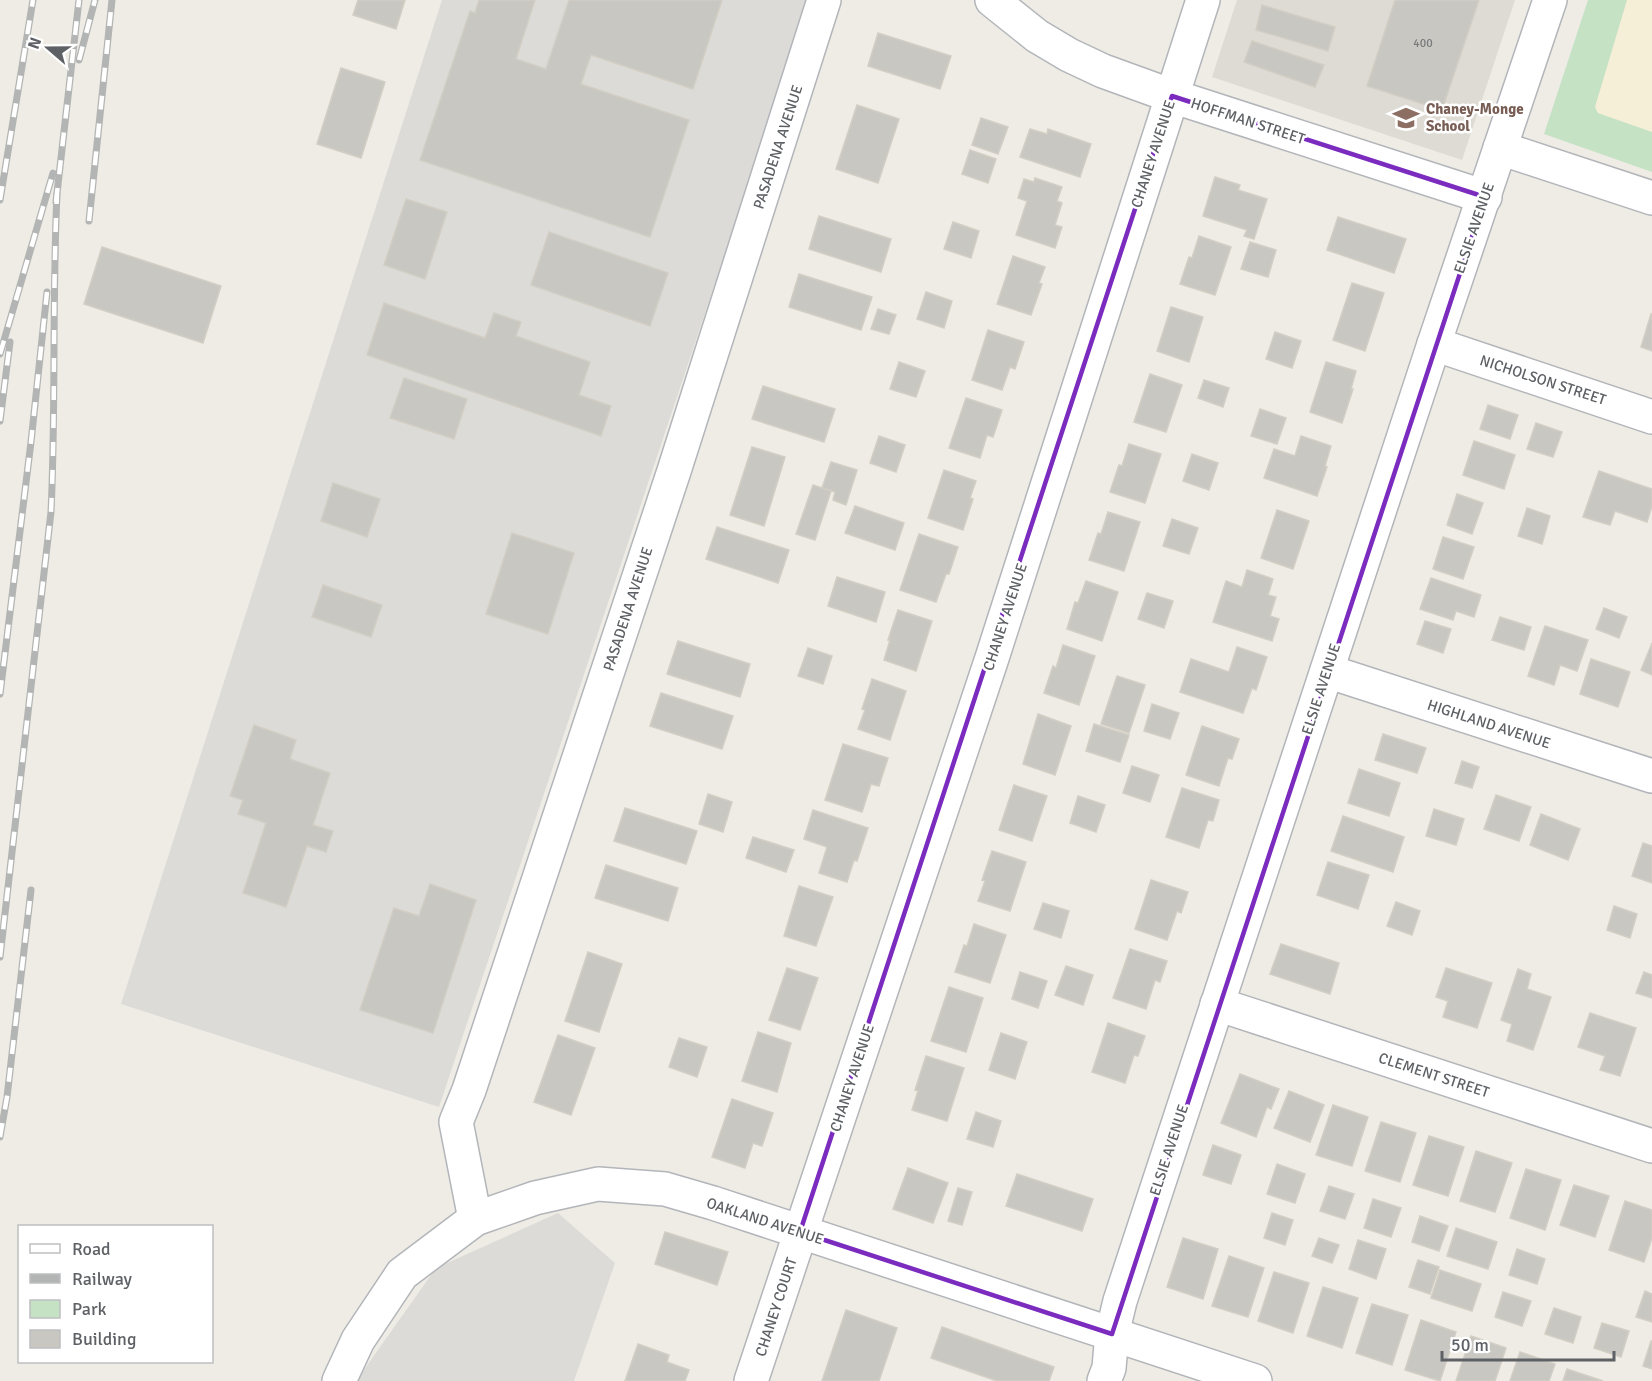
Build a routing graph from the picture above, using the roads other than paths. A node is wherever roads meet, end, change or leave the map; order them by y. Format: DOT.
graph roads {
  1 [pos="824,0"];
  2 [pos="992,0"];
  3 [pos="1203,0"];
  4 [pos="1550,0"];
  5 [pos="1172,96"];
  6 [pos="1500,148"];
  7 [pos="1485,197"];
  8 [pos="1652,198"];
  9 [pos="1434,344"];
  10 [pos="1652,417"];
  11 [pos="1327,671"];
  12 [pos="1652,776"];
  13 [pos="1217,1004"];
  14 [pos="1652,1146"];
  15 [pos="475,1219"];
  16 [pos="800,1232"];
  17 [pos="1112,1334"];
  18 [pos="339,1381"];
  19 [pos="752,1381"];
  20 [pos="1104,1381"];
  21 [pos="1255,1381"];
  1 -- 15 [label="street, PASADENA AVENUE"];
  2 -- 5 [label="street, HOFFMAN STREET"];
  3 -- 5 [label="street, CHANEY AVENUE"];
  4 -- 6 [label="street, ELSIE AVENUE"];
  5 -- 7 [label="street, HOFFMAN STREET"];
  5 -- 16 [label="street, CHANEY AVENUE"];
  6 -- 7 [label="street, ELSIE AVENUE"];
  6 -- 8 [label="street"];
  7 -- 9 [label="street, ELSIE AVENUE"];
  9 -- 10 [label="street, NICHOLSON STREET"];
  9 -- 11 [label="street, ELSIE AVENUE"];
  11 -- 12 [label="street, HIGHLAND AVENUE"];
  11 -- 13 [label="street, ELSIE AVENUE"];
  13 -- 14 [label="street, CLEMENT STREET"];
  13 -- 17 [label="street, ELSIE AVENUE"];
  15 -- 16 [label="street, OAKLAND AVENUE"];
  15 -- 18 [label="street, OAKLAND AVENUE"];
  16 -- 17 [label="street, OAKLAND AVENUE"];
  16 -- 19 [label="street, CHANEY COURT"];
  17 -- 20 [label="street, ELSIE AVENUE"];
  17 -- 21 [label="street, OAKLAND AVENUE"];
}
